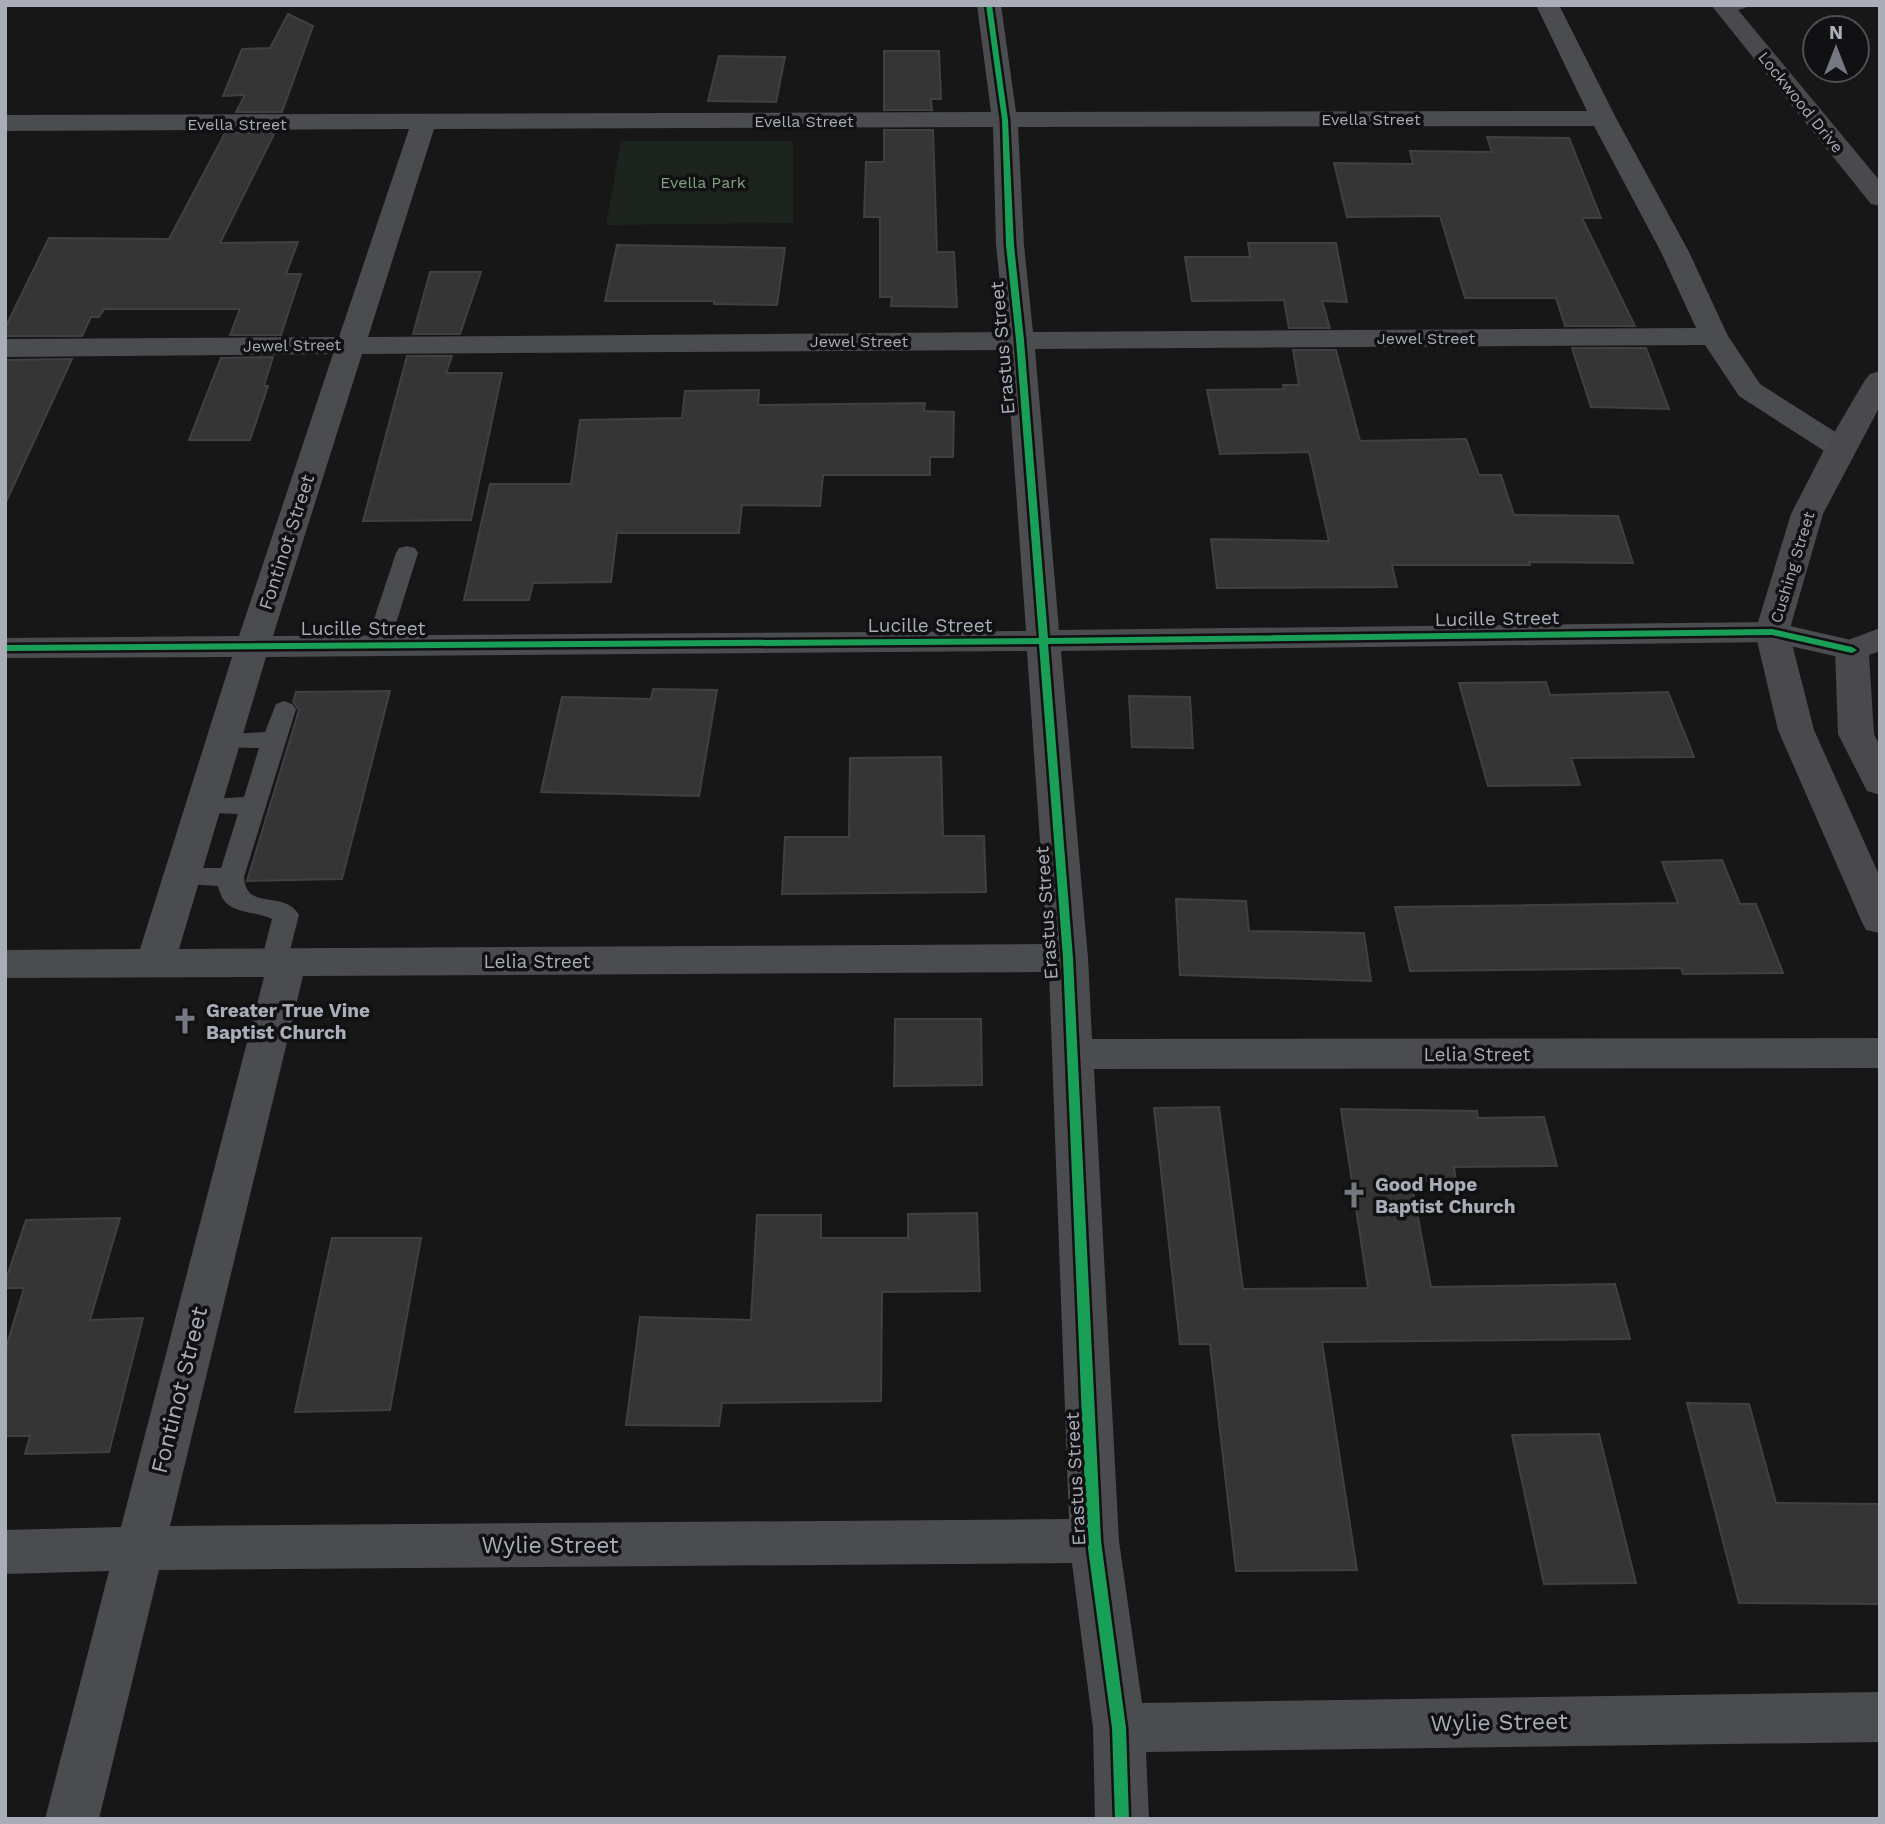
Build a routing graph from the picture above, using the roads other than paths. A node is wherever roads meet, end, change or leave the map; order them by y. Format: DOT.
graph roads {
  1 [pos="989,5"];
  2 [pos="1547,5"];
  3 [pos="1722,5"];
  4 [pos="1741,5"];
  5 [pos="1603,118"];
  6 [pos="1005,120"];
  7 [pos="5,123"];
  8 [pos="423,124"];
  9 [pos="1880,198"];
  10 [pos="1714,336"];
  11 [pos="1020,340"];
  12 [pos="350,345"];
  13 [pos="5,348"];
  14 [pos="1880,380"];
  15 [pos="1840,448"];
  16 [pos="407,553"];
  17 [pos="1772,632"];
  18 [pos="1043,641"];
  19 [pos="1866,644"];
  20 [pos="377,646"];
  21 [pos="251,647"];
  22 [pos="5,648"];
  23 [pos="284,709"];
  24 [pos="275,740"];
  25 [pos="223,741"];
  26 [pos="1880,783"];
  27 [pos="254,805"];
  28 [pos="203,806"];
  29 [pos="181,877"];
  30 [pos="231,877"];
  31 [pos="1880,920"];
  32 [pos="1068,958"];
  33 [pos="281,962"];
  34 [pos="155,963"];
  35 [pos="5,964"];
  36 [pos="1880,1053"];
  37 [pos="1073,1055"];
  38 [pos="1094,1541"];
  39 [pos="139,1548"];
  40 [pos="5,1552"];
  41 [pos="1880,1717"];
  42 [pos="1119,1728"];
  43 [pos="72,1819"];
  44 [pos="1122,1819"];
  1 -- 6 [label="street, Erastus Street"];
  2 -- 5 [label="street"];
  3 -- 4 [label="lane"];
  3 -- 9 [label="main road, Lockwood Drive"];
  5 -- 6 [label="street, Evella Street"];
  5 -- 10 [label="street"];
  6 -- 8 [label="street, Evella Street"];
  6 -- 11 [label="street, Erastus Street"];
  7 -- 8 [label="street, Evella Street"];
  8 -- 12 [label="street, Fontinot Street"];
  10 -- 11 [label="street, Jewel Street"];
  10 -- 15 [label="street"];
  11 -- 12 [label="street, Jewel Street"];
  11 -- 18 [label="street, Erastus Street"];
  12 -- 13 [label="street, Jewel Street"];
  12 -- 21 [label="street, Fontinot Street"];
  14 -- 15 [label="main road, Cushing Street"];
  15 -- 17 [label="main road, Cushing Street"];
  16 -- 20 [label="lane"];
  17 -- 18 [label="street, Lucille Street"];
  17 -- 19 [label="street, Lucille Street"];
  17 -- 31 [label="main road, Cushing Street"];
  18 -- 20 [label="street, Lucille Street"];
  18 -- 32 [label="street, Erastus Street"];
  19 -- 26 [label="main road"];
  20 -- 21 [label="street, Lucille Street"];
  21 -- 22 [label="street, Lucille Street"];
  21 -- 25 [label="street, Fontinot Street"];
  23 -- 24 [label="lane"];
  24 -- 25 [label="lane"];
  24 -- 27 [label="lane"];
  25 -- 28 [label="street, Fontinot Street"];
  27 -- 28 [label="lane"];
  27 -- 30 [label="lane"];
  28 -- 29 [label="street, Fontinot Street"];
  29 -- 30 [label="lane"];
  29 -- 34 [label="street, Fontinot Street"];
  30 -- 33 [label="lane"];
  32 -- 33 [label="street, Lelia Street"];
  32 -- 37 [label="street, Erastus Street"];
  33 -- 34 [label="street, Lelia Street"];
  33 -- 39 [label="street, Fontinot Street"];
  34 -- 35 [label="street, Lelia Street"];
  36 -- 37 [label="street, Lelia Street"];
  37 -- 38 [label="street, Erastus Street"];
  38 -- 39 [label="street, Wylie Street"];
  38 -- 42 [label="street, Erastus Street"];
  39 -- 40 [label="street, Wylie Street"];
  39 -- 43 [label="street, Fontinot Street"];
  41 -- 42 [label="street, Wylie Street"];
  42 -- 44 [label="street, Erastus Street"];
}
